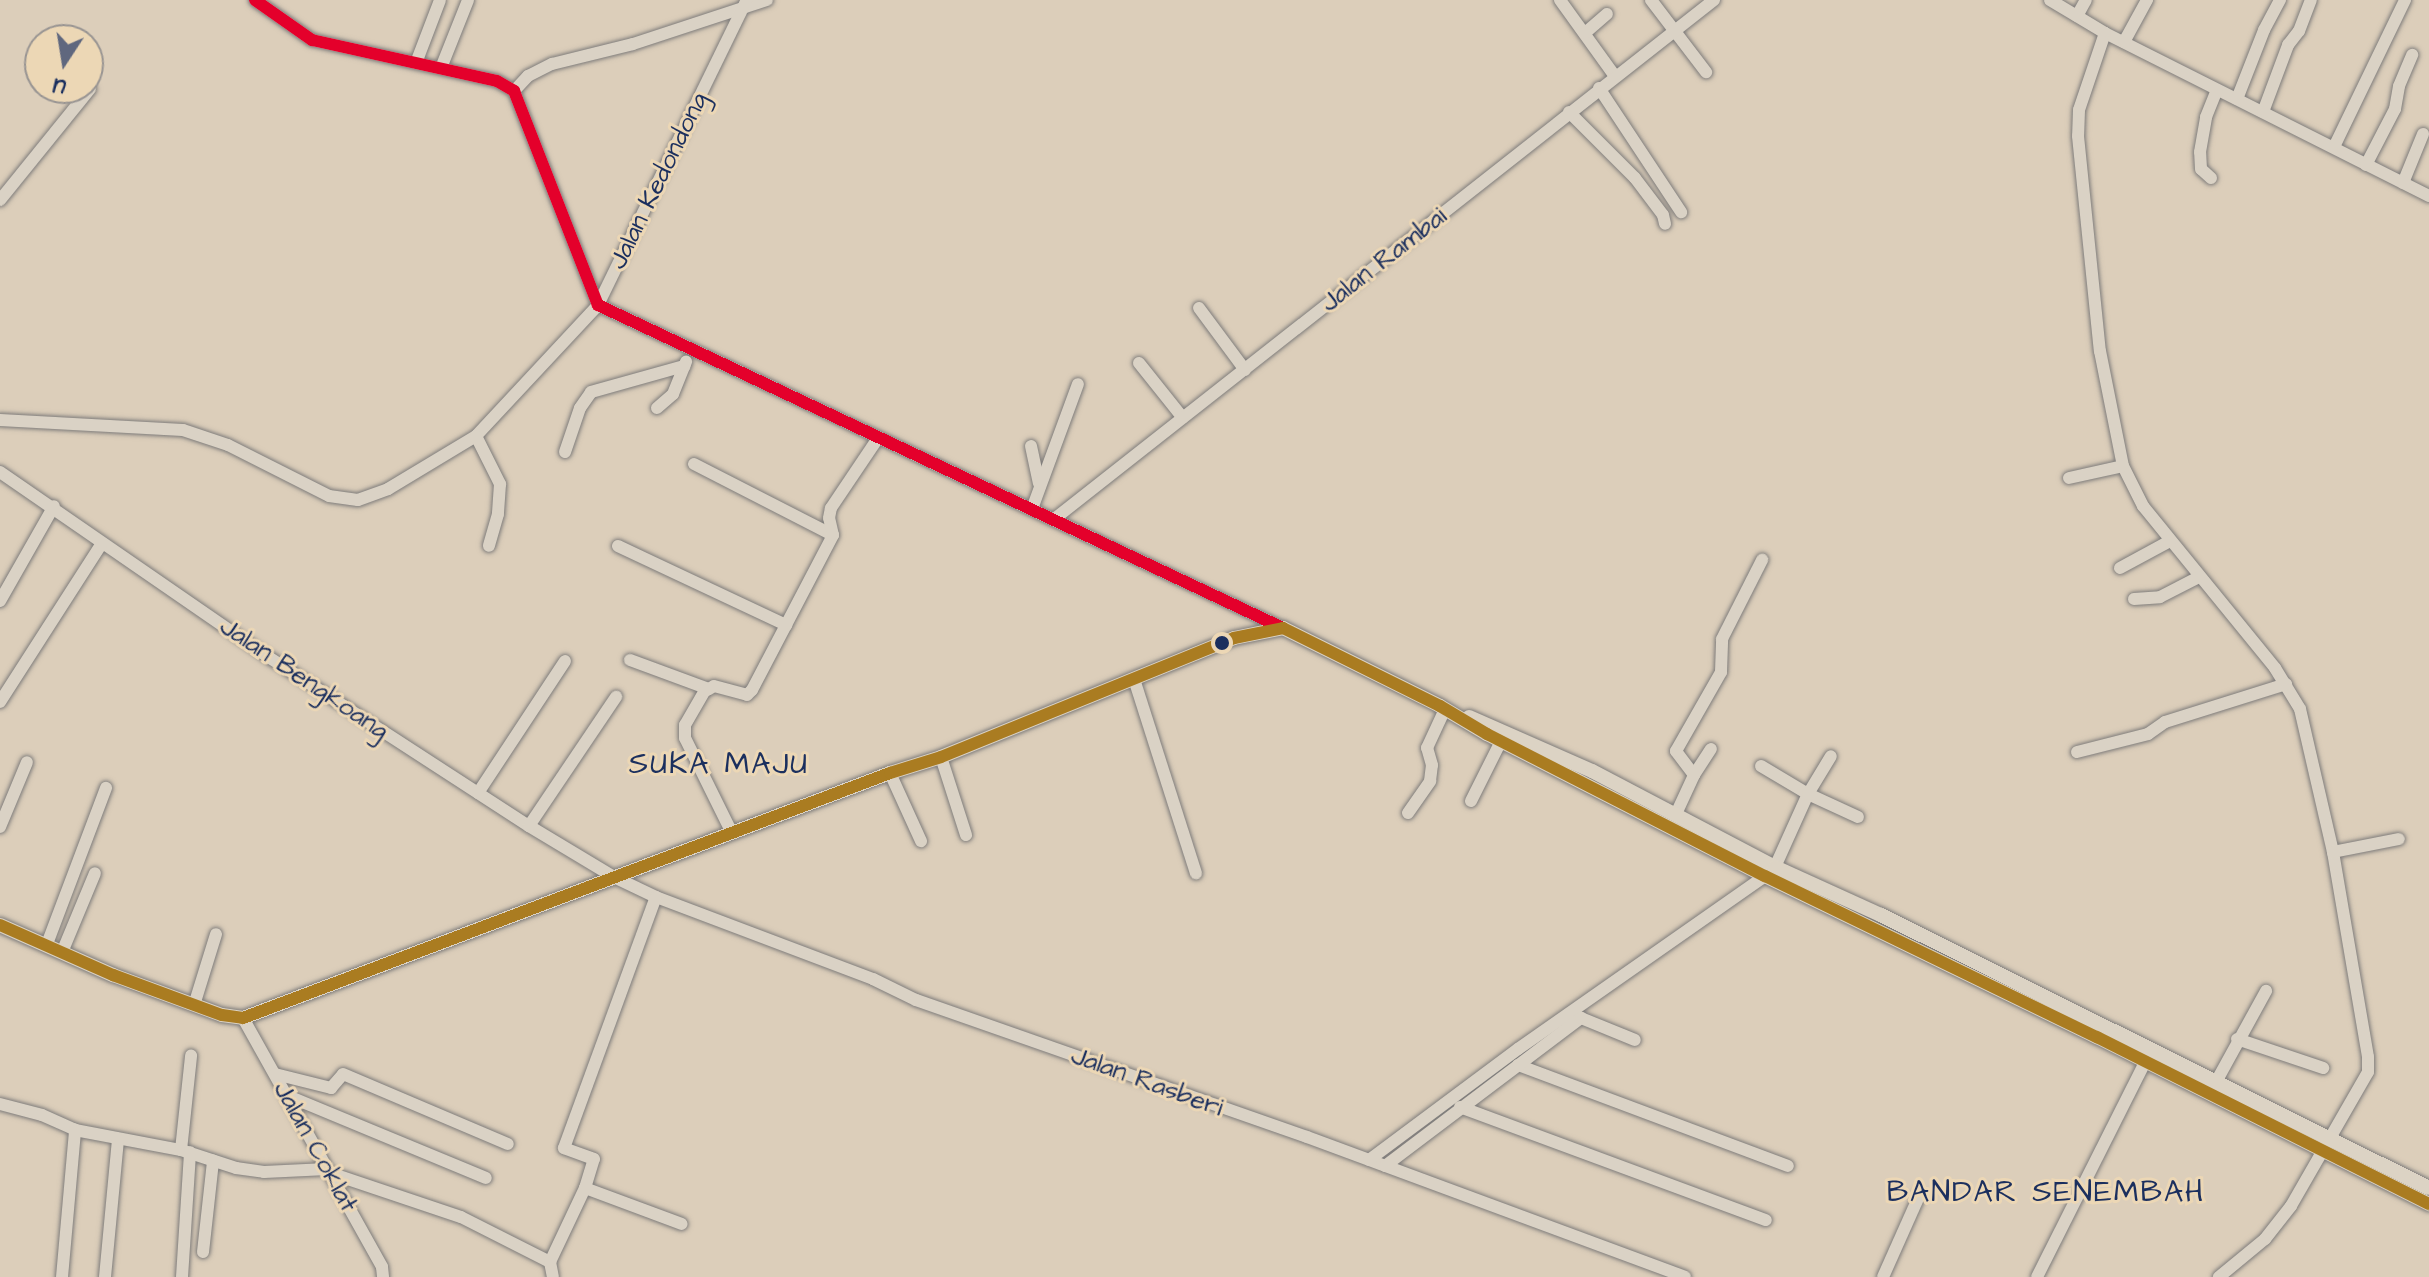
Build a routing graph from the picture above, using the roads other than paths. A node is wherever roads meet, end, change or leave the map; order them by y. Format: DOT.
graph roads {
  1 [pos="255,0"];
  2 [pos="440,0"];
  3 [pos="468,0"];
  4 [pos="767,0"];
  5 [pos="1560,0"];
  6 [pos="1651,0"];
  7 [pos="1714,0"];
  8 [pos="2050,0"];
  9 [pos="2086,0"];
  10 [pos="2147,0"];
  11 [pos="2280,0"];
  12 [pos="2311,0"];
  13 [pos="2405,0"];
  14 [pos="744,5"];
  15 [pos="1607,14"];
  16 [pos="2077,16"];
  17 [pos="1675,28"];
  18 [pos="1585,33"];
  19 [pos="2105,33"];
  20 [pos="2124,42"];
  21 [pos="2412,55"];
  22 [pos="416,63"];
  23 [pos="441,68"];
  24 [pos="1706,72"];
  25 [pos="1614,75"];
  26 [pos="1599,88"];
  27 [pos="2217,90"];
  28 [pos="514,91"];
  29 [pos="2237,99"];
  30 [pos="78,104"];
  31 [pos="1569,112"];
  32 [pos="2263,112"];
  33 [pos="2423,134"];
  34 [pos="2334,147"];
  35 [pos="2366,165"];
  36 [pos="2211,178"];
  37 [pos="2403,183"];
  38 [pos="2429,196"];
  39 [pos="0,200"];
  40 [pos="1681,212"];
  41 [pos="1665,224"];
  42 [pos="598,305"];
  43 [pos="1199,308"];
  44 [pos="691,347"];
  45 [pos="1139,363"];
  46 [pos="684,366"];
  47 [pos="1245,370"];
  48 [pos="1078,384"];
  49 [pos="657,408"];
  50 [pos="1183,418"];
  51 [pos="0,420"];
  52 [pos="476,436"];
  53 [pos="878,438"];
  54 [pos="1031,446"];
  55 [pos="565,452"];
  56 [pos="694,464"];
  57 [pos="2123,466"];
  58 [pos="0,472"];
  59 [pos="2069,478"];
  60 [pos="1039,483"];
  61 [pos="54,506"];
  62 [pos="1032,509"];
  63 [pos="1053,520"];
  64 [pos="833,535"];
  65 [pos="2170,541"];
  66 [pos="102,543"];
  67 [pos="489,546"];
  68 [pos="618,546"];
  69 [pos="1762,560"];
  70 [pos="2120,568"];
  71 [pos="2199,577"];
  72 [pos="2134,599"];
  73 [pos="0,601"];
  74 [pos="786,625"];
  75 [pos="1283,628"];
  76 [pos="630,660"];
  77 [pos="565,661"];
  78 [pos="1134,679"];
  79 [pos="2286,684"];
  80 [pos="709,689"];
  81 [pos="616,697"];
  82 [pos="0,702"];
  83 [pos="1447,710"];
  84 [pos="1501,741"];
  85 [pos="1711,749"];
  86 [pos="2077,752"];
  87 [pos="1831,756"];
  88 [pos="941,757"];
  89 [pos="27,762"];
  90 [pos="1761,766"];
  91 [pos="890,773"];
  92 [pos="1694,775"];
  93 [pos="106,788"];
  94 [pos="478,793"];
  95 [pos="1808,794"];
  96 [pos="1471,801"];
  97 [pos="1408,813"];
  98 [pos="1676,814"];
  99 [pos="1858,817"];
  100 [pos="529,826"];
  101 [pos="0,827"];
  102 [pos="732,833"];
  103 [pos="966,835"];
  104 [pos="2399,839"];
  105 [pos="921,841"];
  106 [pos="2333,852"];
  107 [pos="1770,871"];
  108 [pos="95,873"];
  109 [pos="1196,873"];
  110 [pos="614,877"];
  111 [pos="656,897"];
  112 [pos="0,925"];
  113 [pos="216,934"];
  114 [pos="47,944"];
  115 [pos="63,950"];
  116 [pos="2266,991"];
  117 [pos="195,1002"];
  118 [pos="243,1018"];
  119 [pos="2237,1039"];
  120 [pos="1635,1040"];
  121 [pos="191,1056"];
  122 [pos="2145,1062"];
  123 [pos="1518,1065"];
  124 [pos="2323,1068"];
  125 [pos="275,1074"];
  126 [pos="2216,1082"];
  127 [pos="288,1096"];
  128 [pos="0,1104"];
  129 [pos="1460,1107"];
  130 [pos="75,1130"];
  131 [pos="118,1139"];
  132 [pos="2326,1143"];
  133 [pos="508,1144"];
  134 [pos="185,1151"];
  135 [pos="1369,1160"];
  136 [pos="213,1161"];
  137 [pos="1385,1166"];
  138 [pos="1788,1166"];
  139 [pos="329,1171"];
  140 [pos="486,1178"];
  141 [pos="585,1188"];
  142 [pos="2429,1188"];
  143 [pos="1919,1196"];
  144 [pos="2429,1204"];
  145 [pos="1766,1220"];
  146 [pos="682,1224"];
  147 [pos="203,1252"];
  148 [pos="550,1262"];
  149 [pos="62,1277"];
  150 [pos="105,1277"];
  151 [pos="182,1277"];
  152 [pos="383,1277"];
  153 [pos="553,1277"];
  154 [pos="1685,1277"];
  155 [pos="1883,1277"];
  156 [pos="2037,1277"];
  157 [pos="2219,1277"];
  1 -- 22 [label="street"];
  2 -- 22 [label="street"];
  3 -- 23 [label="street"];
  4 -- 14 [label="street"];
  5 -- 18 [label="street"];
  6 -- 17 [label="street"];
  7 -- 17 [label="street, Jalan Rambai"];
  8 -- 16 [label="street"];
  9 -- 16 [label="street"];
  10 -- 20 [label="street"];
  11 -- 29 [label="street"];
  12 -- 32 [label="street"];
  13 -- 34 [label="street"];
  14 -- 28 [label="street"];
  14 -- 42 [label="street, Jalan Kedondong"];
  15 -- 18 [label="street"];
  16 -- 19 [label="street"];
  17 -- 24 [label="street"];
  17 -- 25 [label="street, Jalan Rambai"];
  18 -- 25 [label="street"];
  19 -- 20 [label="street"];
  19 -- 57 [label="street"];
  20 -- 27 [label="street"];
  21 -- 35 [label="street"];
  22 -- 23 [label="street"];
  23 -- 28 [label="street"];
  25 -- 26 [label="street, Jalan Rambai"];
  26 -- 31 [label="street, Jalan Rambai"];
  26 -- 40 [label="street"];
  27 -- 29 [label="street"];
  27 -- 36 [label="street"];
  28 -- 42 [label="street"];
  29 -- 32 [label="street"];
  30 -- 39 [label="street"];
  31 -- 41 [label="street"];
  31 -- 47 [label="street, Jalan Rambai"];
  32 -- 34 [label="street"];
  33 -- 37 [label="street"];
  34 -- 35 [label="street"];
  35 -- 37 [label="street"];
  37 -- 38 [label="street"];
  42 -- 44 [label="street"];
  42 -- 52 [label="street, Jalan Kedondong"];
  43 -- 47 [label="street"];
  44 -- 46 [label="street"];
  44 -- 53 [label="street"];
  45 -- 50 [label="street"];
  46 -- 49 [label="street"];
  46 -- 55 [label="street"];
  47 -- 50 [label="street, Jalan Rambai"];
  48 -- 60 [label="street"];
  50 -- 63 [label="street, Jalan Rambai"];
  51 -- 52 [label="street, Jalan Kedondong"];
  52 -- 67 [label="street"];
  53 -- 62 [label="street"];
  53 -- 64 [label="street"];
  54 -- 60 [label="street"];
  56 -- 64 [label="street"];
  57 -- 59 [label="street"];
  57 -- 65 [label="street"];
  58 -- 61 [label="street, Jalan Bengkoang"];
  60 -- 62 [label="street"];
  61 -- 66 [label="street, Jalan Bengkoang"];
  61 -- 73 [label="street"];
  62 -- 63 [label="street"];
  63 -- 75 [label="street"];
  64 -- 74 [label="street"];
  65 -- 70 [label="street"];
  65 -- 71 [label="street"];
  66 -- 82 [label="street"];
  66 -- 94 [label="street, Jalan Bengkoang"];
  68 -- 74 [label="street"];
  69 -- 92 [label="street"];
  71 -- 72 [label="street"];
  71 -- 79 [label="street"];
  74 -- 80 [label="street"];
  75 -- 78 [label="main road"];
  75 -- 83 [label="main road"];
  76 -- 80 [label="street"];
  77 -- 94 [label="street"];
  78 -- 88 [label="main road"];
  78 -- 109 [label="street"];
  79 -- 86 [label="street"];
  79 -- 106 [label="street"];
  80 -- 102 [label="street"];
  81 -- 100 [label="street"];
  83 -- 84 [label="main road"];
  83 -- 97 [label="street"];
  83 -- 98 [label="main road"];
  84 -- 96 [label="street"];
  84 -- 107 [label="main road"];
  85 -- 92 [label="street"];
  87 -- 95 [label="street"];
  88 -- 91 [label="main road"];
  88 -- 103 [label="street"];
  89 -- 101 [label="street"];
  90 -- 95 [label="street"];
  91 -- 102 [label="main road"];
  91 -- 105 [label="street"];
  92 -- 98 [label="street"];
  93 -- 114 [label="street"];
  94 -- 100 [label="street, Jalan Bengkoang"];
  95 -- 99 [label="street"];
  95 -- 107 [label="street"];
  98 -- 107 [label="main road"];
  100 -- 110 [label="street, Jalan Bengkoang"];
  102 -- 110 [label="main road"];
  104 -- 106 [label="street"];
  106 -- 132 [label="street"];
  107 -- 122 [label="main road"];
  107 -- 126 [label="main road"];
  107 -- 135 [label="street"];
  108 -- 115 [label="street"];
  110 -- 111 [label="street, Jalan Rasberi"];
  110 -- 118 [label="main road"];
  111 -- 135 [label="street, Jalan Rasberi"];
  111 -- 141 [label="street"];
  112 -- 114 [label="main road"];
  113 -- 117 [label="street"];
  114 -- 115 [label="main road"];
  115 -- 117 [label="main road"];
  116 -- 119 [label="street"];
  117 -- 118 [label="main road"];
  118 -- 125 [label="street, Jalan Coklat"];
  119 -- 124 [label="street"];
  119 -- 126 [label="street"];
  120 -- 123 [label="street"];
  121 -- 134 [label="street"];
  122 -- 132 [label="main road"];
  122 -- 156 [label="street"];
  123 -- 129 [label="street"];
  123 -- 138 [label="street"];
  125 -- 127 [label="street, Jalan Coklat"];
  125 -- 133 [label="street"];
  126 -- 132 [label="main road"];
  127 -- 139 [label="street, Jalan Coklat"];
  127 -- 140 [label="street"];
  128 -- 130 [label="street"];
  129 -- 137 [label="street"];
  129 -- 145 [label="street"];
  130 -- 131 [label="street"];
  130 -- 149 [label="street"];
  131 -- 134 [label="street"];
  131 -- 150 [label="street"];
  132 -- 142 [label="main road"];
  132 -- 144 [label="main road"];
  132 -- 157 [label="street"];
  134 -- 136 [label="street"];
  134 -- 151 [label="street"];
  135 -- 137 [label="street, Jalan Rasberi"];
  136 -- 139 [label="street"];
  136 -- 147 [label="street"];
  137 -- 154 [label="street, Jalan Rasberi"];
  139 -- 148 [label="street"];
  139 -- 152 [label="street, Jalan Coklat"];
  141 -- 146 [label="street"];
  141 -- 148 [label="street"];
  143 -- 155 [label="street"];
  148 -- 153 [label="street"];
}
